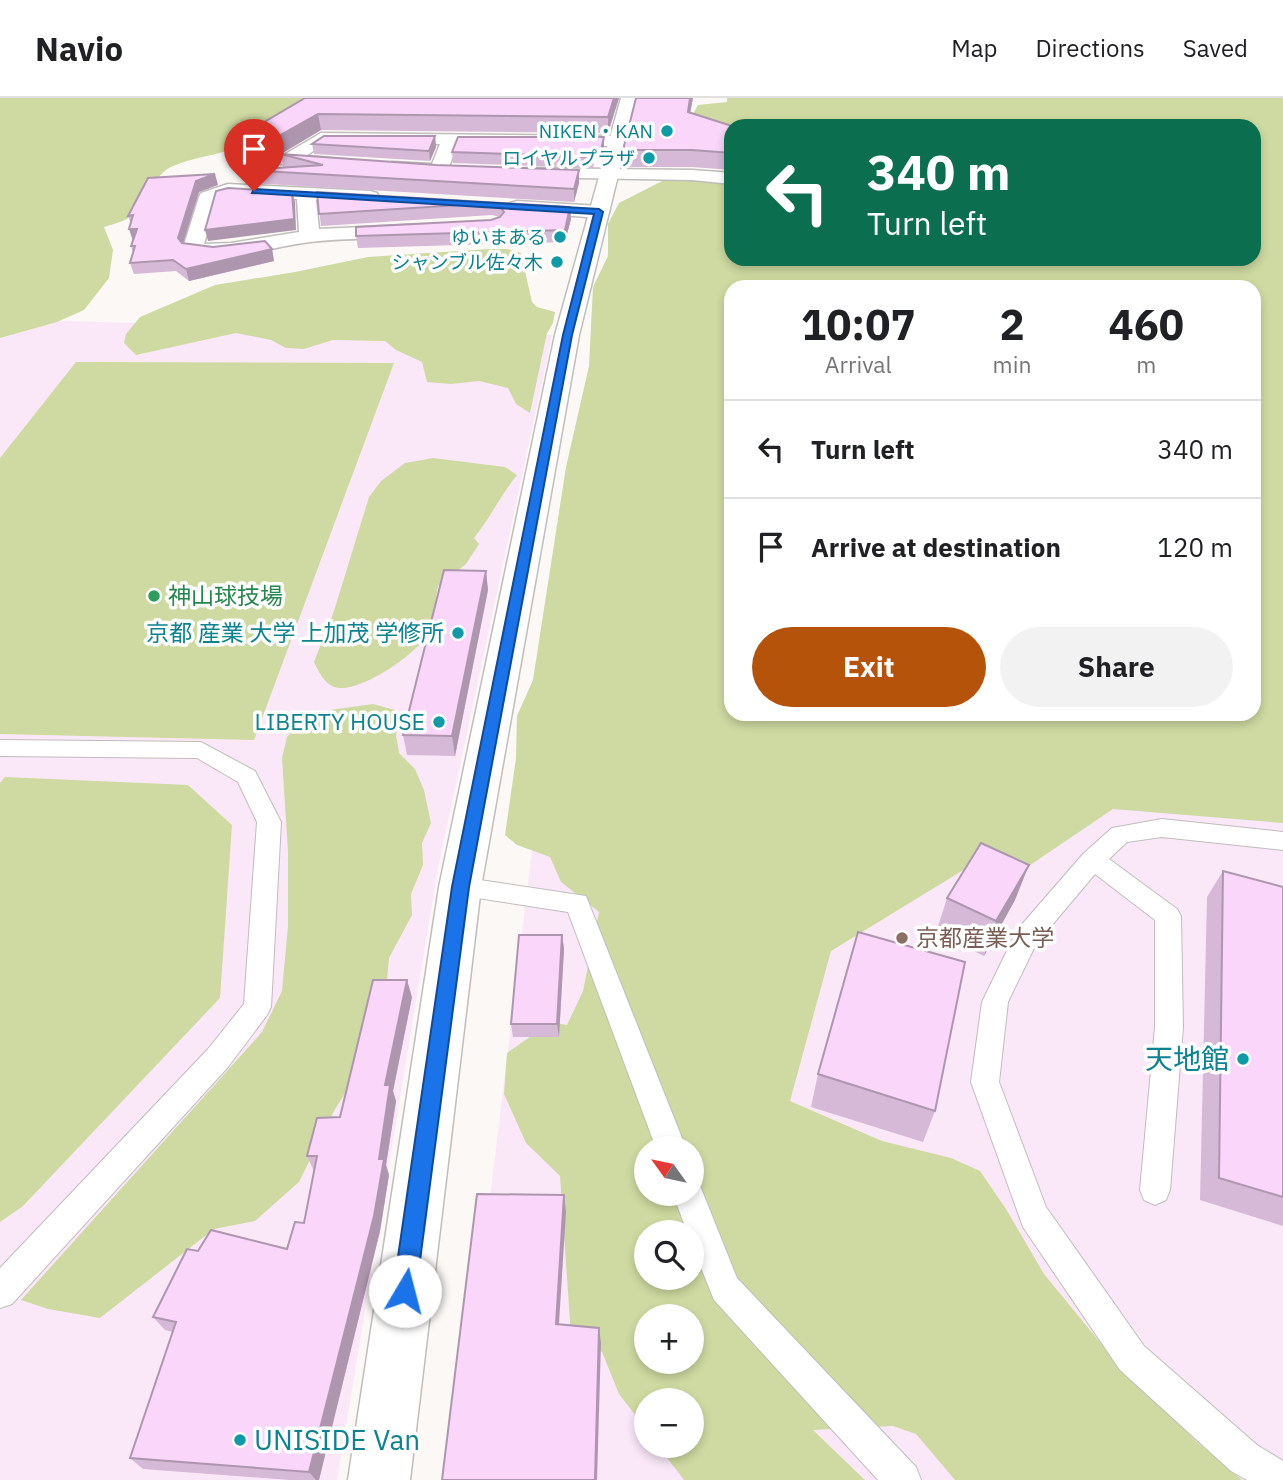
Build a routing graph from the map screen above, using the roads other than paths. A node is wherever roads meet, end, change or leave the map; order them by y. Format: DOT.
graph roads {
  1 [pos="629,98"];
  2 [pos="451,139"];
  3 [pos="700,156"];
  4 [pos="613,158"];
  5 [pos="343,164"];
  6 [pos="370,166"];
  7 [pos="504,172"];
  8 [pos="692,174"];
  9 [pos="724,178"];
  10 [pos="306,193"];
  11 [pos="386,198"];
  12 [pos="504,211"];
  13 [pos="599,212"];
  14 [pos="431,229"];
  15 [pos="309,236"];
  16 [pos="0,748"];
  17 [pos="1283,842"];
  18 [pos="1093,860"];
  19 [pos="460,887"];
  20 [pos="666,1136"];
  21 [pos="1156,1190"];
  22 [pos="693,1206"];
  23 [pos="0,1293"];
  24 [pos="379,1480"];
  25 [pos="903,1480"];
  26 [pos="1281,1480"];
  1 -- 4 [label="street"];
  2 -- 4 [label="street"];
  2 -- 5 [label="street"];
  2 -- 6 [label="street"];
  3 -- 8 [label="street"];
  4 -- 7 [label="street"];
  4 -- 8 [label="street"];
  4 -- 13 [label="street"];
  8 -- 9 [label="street"];
  10 -- 11 [label="street"];
  10 -- 15 [label="street"];
  10 -- 15 [label="street"];
  12 -- 13 [label="street"];
  13 -- 19 [label="street"];
  14 -- 15 [label="street"];
  16 -- 23 [label="lane"];
  17 -- 18 [label="lane"];
  18 -- 21 [label="lane"];
  18 -- 26 [label="lane"];
  19 -- 20 [label="lane"];
  19 -- 24 [label="street"];
  22 -- 25 [label="lane"];
}
